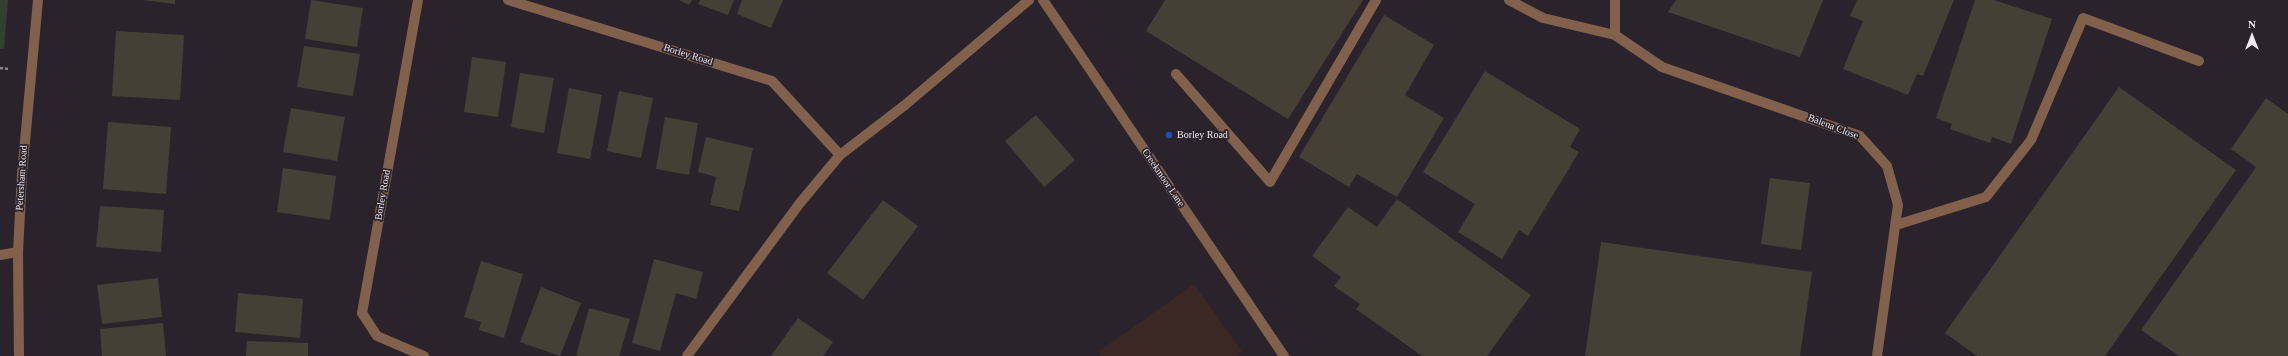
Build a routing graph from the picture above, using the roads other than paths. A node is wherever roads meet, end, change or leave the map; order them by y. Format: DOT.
graph roads {
  1 [pos="38,0"];
  2 [pos="418,0"];
  3 [pos="508,0"];
  4 [pos="1029,0"];
  5 [pos="1043,0"];
  6 [pos="1376,0"];
  7 [pos="1509,0"];
  8 [pos="1615,0"];
  9 [pos="1615,35"];
  10 [pos="2199,60"];
  11 [pos="1176,74"];
  12 [pos="840,155"];
  13 [pos="1896,224"];
  14 [pos="18,252"];
  15 [pos="0,255"];
  16 [pos="1278,354"];
  17 [pos="20,356"];
  18 [pos="424,356"];
  19 [pos="687,356"];
  20 [pos="1877,356"];
  1 -- 14 [label="street, Petersham Road"];
  2 -- 18 [label="street, Borley Road"];
  3 -- 12 [label="street, Borley Road"];
  4 -- 12 [label="street"];
  5 -- 16 [label="street, Creekmoor Lane"];
  6 -- 11 [label="street"];
  7 -- 9 [label="street, Balena Close"];
  8 -- 9 [label="street"];
  9 -- 13 [label="street, Balena Close"];
  10 -- 13 [label="street"];
  12 -- 19 [label="street"];
  13 -- 20 [label="street, Balena Close"];
  14 -- 15 [label="street"];
  14 -- 17 [label="street, Petersham Road"];
}
